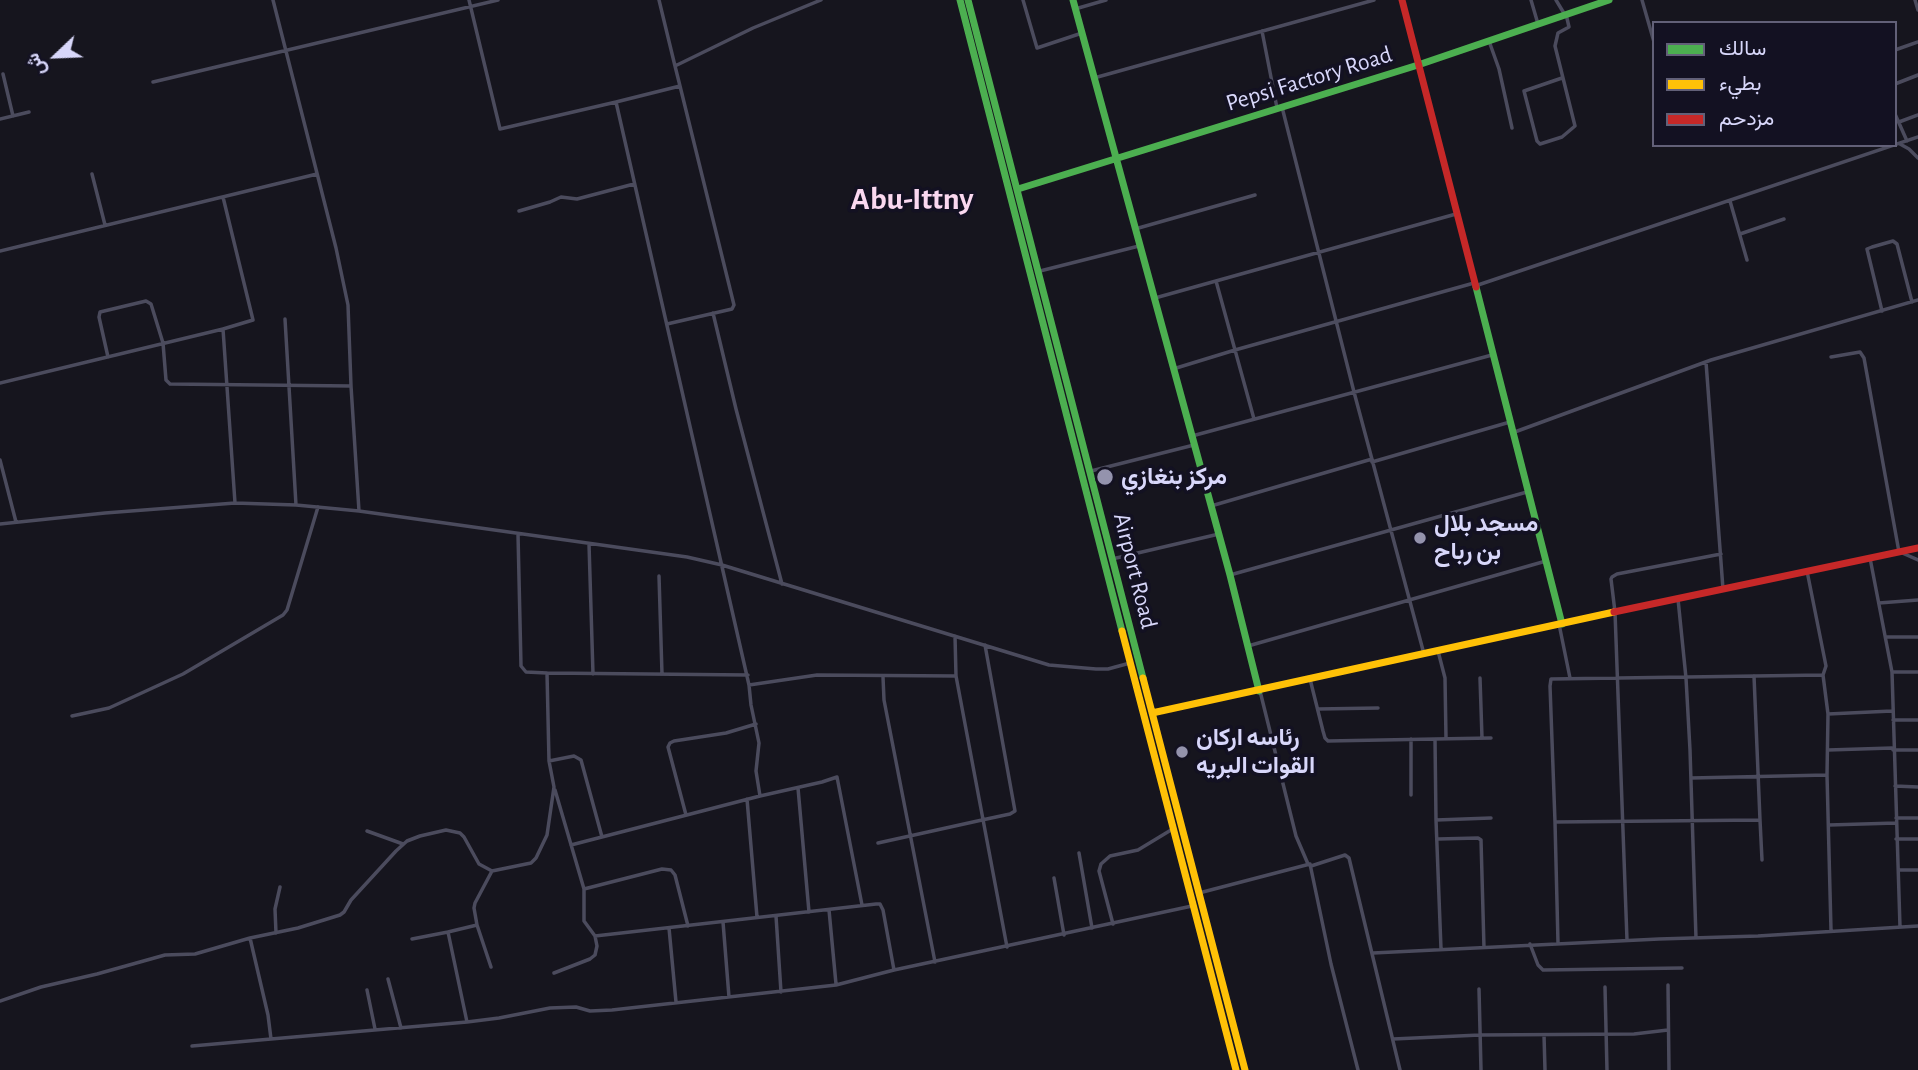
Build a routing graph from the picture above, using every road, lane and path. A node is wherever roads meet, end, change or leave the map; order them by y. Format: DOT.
graph roads {
  1 [pos="273,0"];
  2 [pos="469,0"];
  3 [pos="498,0"];
  4 [pos="659,0"];
  5 [pos="821,0"];
  6 [pos="1023,0"];
  7 [pos="1073,0"];
  8 [pos="1106,0"];
  9 [pos="1374,0"];
  10 [pos="1402,0"];
  11 [pos="1531,0"];
  12 [pos="1556,0"];
  13 [pos="1609,0"];
  14 [pos="1642,0"];
  15 [pos="1915,0"];
  16 [pos="965,3"];
  17 [pos="471,7"];
  18 [pos="1918,8"];
  19 [pos="1075,9"];
  20 [pos="1565,15"];
  21 [pos="1538,24"];
  22 [pos="1262,31"];
  23 [pos="1082,33"];
  24 [pos="1652,35"];
  25 [pos="1489,41"];
  26 [pos="1918,42"];
  27 [pos="1897,49"];
  28 [pos="285,50"];
  29 [pos="1418,65"];
  30 [pos="676,66"];
  31 [pos="3,74"];
  32 [pos="1918,75"];
  33 [pos="1094,78"];
  34 [pos="1562,78"];
  35 [pos="153,82"];
  36 [pos="1897,83"];
  37 [pos="680,86"];
  38 [pos="616,102"];
  39 [pos="1280,108"];
  40 [pos="29,112"];
  41 [pos="13,116"];
  42 [pos="1918,116"];
  43 [pos="1897,118"];
  44 [pos="0,119"];
  45 [pos="1899,122"];
  46 [pos="1512,128"];
  47 [pos="1918,137"];
  48 [pos="1907,141"];
  49 [pos="1900,144"];
  50 [pos="1897,145"];
  51 [pos="1891,147"];
  52 [pos="1918,158"];
  53 [pos="1116,159"];
  54 [pos="92,173"];
  55 [pos="317,174"];
  56 [pos="634,184"];
  57 [pos="1018,189"];
  58 [pos="1255,195"];
  59 [pos="223,197"];
  60 [pos="1730,201"];
  61 [pos="519,211"];
  62 [pos="1457,214"];
  63 [pos="1784,219"];
  64 [pos="106,225"];
  65 [pos="1135,229"];
  66 [pos="1740,234"];
  67 [pos="1139,246"];
  68 [pos="0,251"];
  69 [pos="1318,252"];
  70 [pos="1746,260"];
  71 [pos="1038,271"];
  72 [pos="1216,281"];
  73 [pos="1474,284"];
  74 [pos="1154,298"];
  75 [pos="1918,300"];
  76 [pos="1912,302"];
  77 [pos="1882,310"];
  78 [pos="713,313"];
  79 [pos="285,319"];
  80 [pos="1337,321"];
  81 [pos="667,324"];
  82 [pos="223,329"];
  83 [pos="163,344"];
  84 [pos="1236,349"];
  85 [pos="1492,355"];
  86 [pos="108,357"];
  87 [pos="1831,357"];
  88 [pos="1706,362"];
  89 [pos="1173,369"];
  90 [pos="0,383"];
  91 [pos="228,385"];
  92 [pos="290,385"];
  93 [pos="351,386"];
  94 [pos="1354,392"];
  95 [pos="1254,419"];
  96 [pos="1510,422"];
  97 [pos="1512,433"];
  98 [pos="1192,436"];
  99 [pos="1194,445"];
  100 [pos="0,460"];
  101 [pos="1372,461"];
  102 [pos="1090,472"];
  103 [pos="1527,492"];
  104 [pos="235,503"];
  105 [pos="296,505"];
  106 [pos="1211,506"];
  107 [pos="318,507"];
  108 [pos="359,511"];
  109 [pos="16,522"];
  110 [pos="0,524"];
  111 [pos="1390,530"];
  112 [pos="518,534"];
  113 [pos="1219,534"];
  114 [pos="589,544"];
  115 [pos="1918,548"];
  116 [pos="1899,552"];
  117 [pos="1721,554"];
  118 [pos="1870,558"];
  119 [pos="1112,559"];
  120 [pos="1918,560"];
  121 [pos="1545,561"];
  122 [pos="722,565"];
  123 [pos="1807,571"];
  124 [pos="1230,575"];
  125 [pos="659,576"];
  126 [pos="782,584"];
  127 [pos="1723,589"];
  128 [pos="1678,598"];
  129 [pos="1409,600"];
  130 [pos="1918,600"];
  131 [pos="1879,603"];
  132 [pos="1615,612"];
  133 [pos="1561,624"];
  134 [pos="955,636"];
  135 [pos="1886,637"];
  136 [pos="1918,637"];
  137 [pos="985,645"];
  138 [pos="1248,646"];
  139 [pos="1438,651"];
  140 [pos="1424,654"];
  141 [pos="1130,663"];
  142 [pos="1892,672"];
  143 [pos="1918,672"];
  144 [pos="547,673"];
  145 [pos="593,674"];
  146 [pos="662,674"];
  147 [pos="748,675"];
  148 [pos="1823,675"];
  149 [pos="956,676"];
  150 [pos="1754,676"];
  151 [pos="883,677"];
  152 [pos="1480,678"];
  153 [pos="1570,678"];
  154 [pos="1617,678"];
  155 [pos="1686,678"];
  156 [pos="1310,679"];
  157 [pos="749,685"];
  158 [pos="1259,691"];
  159 [pos="1378,708"];
  160 [pos="1318,709"];
  161 [pos="1892,711"];
  162 [pos="1152,713"];
  163 [pos="1828,714"];
  164 [pos="72,716"];
  165 [pos="1893,720"];
  166 [pos="1918,720"];
  167 [pos="756,724"];
  168 [pos="1446,738"];
  169 [pos="1482,738"];
  170 [pos="1491,738"];
  171 [pos="1411,739"];
  172 [pos="1435,739"];
  173 [pos="1893,749"];
  174 [pos="1828,750"];
  175 [pos="1918,750"];
  176 [pos="549,761"];
  177 [pos="1758,775"];
  178 [pos="1827,775"];
  179 [pos="1691,778"];
  180 [pos="1895,786"];
  181 [pos="554,787"];
  182 [pos="1918,787"];
  183 [pos="798,788"];
  184 [pos="1411,795"];
  185 [pos="760,796"];
  186 [pos="747,799"];
  187 [pos="685,815"];
  188 [pos="1491,818"];
  189 [pos="1918,818"];
  190 [pos="982,820"];
  191 [pos="1436,820"];
  192 [pos="1760,820"];
  193 [pos="1692,821"];
  194 [pos="1896,821"];
  195 [pos="1555,822"];
  196 [pos="1624,822"];
  197 [pos="1829,825"];
  198 [pos="1173,829"];
  199 [pos="367,831"];
  200 [pos="910,836"];
  201 [pos="602,837"];
  202 [pos="1437,839"];
  203 [pos="1896,839"];
  204 [pos="1918,839"];
  205 [pos="878,843"];
  206 [pos="403,844"];
  207 [pos="571,845"];
  208 [pos="1079,853"];
  209 [pos="1762,860"];
  210 [pos="1310,865"];
  211 [pos="1898,870"];
  212 [pos="1918,870"];
  213 [pos="492,871"];
  214 [pos="1054,878"];
  215 [pos="280,887"];
  216 [pos="584,889"];
  217 [pos="1199,893"];
  218 [pos="862,905"];
  219 [pos="1192,906"];
  220 [pos="829,910"];
  221 [pos="809,912"];
  222 [pos="776,916"];
  223 [pos="757,917"];
  224 [pos="723,922"];
  225 [pos="1113,924"];
  226 [pos="477,925"];
  227 [pos="688,926"];
  228 [pos="1918,926"];
  229 [pos="1900,927"];
  230 [pos="669,928"];
  231 [pos="1092,928"];
  232 [pos="1831,930"];
  233 [pos="448,932"];
  234 [pos="276,933"];
  235 [pos="1064,935"];
  236 [pos="595,936"];
  237 [pos="250,938"];
  238 [pos="1696,938"];
  239 [pos="412,939"];
  240 [pos="1627,940"];
  241 [pos="1558,943"];
  242 [pos="1530,944"];
  243 [pos="1007,947"];
  244 [pos="1484,948"];
  245 [pos="1441,949"];
  246 [pos="1373,953"];
  247 [pos="935,962"];
  248 [pos="491,967"];
  249 [pos="1682,968"];
  250 [pos="894,970"];
  251 [pos="554,973"];
  252 [pos="388,979"];
  253 [pos="836,985"];
  254 [pos="1668,985"];
  255 [pos="1605,987"];
  256 [pos="1479,989"];
  257 [pos="367,990"];
  258 [pos="782,992"];
  259 [pos="729,998"];
  260 [pos="0,1001"];
  261 [pos="676,1002"];
  262 [pos="467,1022"];
  263 [pos="401,1028"];
  264 [pos="375,1029"];
  265 [pos="1668,1030"];
  266 [pos="1606,1034"];
  267 [pos="1480,1035"];
  268 [pos="1544,1035"];
  269 [pos="271,1039"];
  270 [pos="1393,1039"];
  271 [pos="191,1046"];
  272 [pos="1236,1070"];
  273 [pos="1245,1070"];
  274 [pos="1358,1070"];
  275 [pos="1399,1070"];
  276 [pos="1481,1070"];
  277 [pos="1545,1070"];
  278 [pos="1607,1070"];
  279 [pos="1669,1070"];
  1 -- 28 [label="street"];
  2 -- 17 [label="street"];
  3 -- 17 [label="street"];
  4 -- 30 [label="street"];
  5 -- 30 [label="street"];
  6 -- 23 [label="street"];
  7 -- 19 [label="main road"];
  8 -- 19 [label="street"];
  9 -- 22 [label="street"];
  10 -- 29 [label="main road"];
  11 -- 21 [label="street"];
  12 -- 20 [label="street"];
  13 -- 20 [label="main road, Pepsi Factory Road"];
  14 -- 24 [label="street"];
  15 -- 18 [label="street"];
  16 -- 57 [label="main road, Airport Road"];
  16 -- 141 [label="main road, Airport Road"];
  17 -- 28 [label="street"];
  17 -- 38 [label="street"];
  19 -- 23 [label="main road"];
  20 -- 21 [label="main road, Pepsi Factory Road"];
  20 -- 34 [label="street"];
  21 -- 25 [label="main road, Pepsi Factory Road"];
  22 -- 33 [label="street"];
  22 -- 39 [label="street"];
  23 -- 33 [label="main road"];
  25 -- 29 [label="main road, Pepsi Factory Road"];
  25 -- 46 [label="street"];
  26 -- 27 [label="street"];
  28 -- 35 [label="street"];
  28 -- 55 [label="street"];
  29 -- 39 [label="main road, Pepsi Factory Road"];
  29 -- 62 [label="main road"];
  30 -- 37 [label="street"];
  31 -- 41 [label="street"];
  32 -- 36 [label="street"];
  33 -- 53 [label="main road"];
  34 -- 34 [label="street"];
  37 -- 38 [label="street"];
  37 -- 78 [label="street"];
  38 -- 56 [label="street"];
  39 -- 53 [label="main road, Pepsi Factory Road"];
  39 -- 69 [label="street"];
  40 -- 41 [label="street"];
  41 -- 44 [label="street"];
  42 -- 45 [label="street"];
  43 -- 45 [label="street"];
  45 -- 48 [label="street"];
  47 -- 48 [label="street"];
  48 -- 49 [label="street"];
  49 -- 50 [label="street"];
  49 -- 52 [label="street"];
  51 -- 60 [label="street"];
  53 -- 57 [label="main road, Pepsi Factory Road"];
  53 -- 65 [label="main road"];
  54 -- 64 [label="street"];
  55 -- 59 [label="street"];
  55 -- 93 [label="street"];
  56 -- 61 [label="street"];
  56 -- 81 [label="street"];
  57 -- 71 [label="main road, Airport Road"];
  58 -- 65 [label="street"];
  59 -- 64 [label="street"];
  59 -- 82 [label="street"];
  60 -- 66 [label="street"];
  60 -- 73 [label="street"];
  62 -- 69 [label="street"];
  62 -- 73 [label="main road"];
  63 -- 66 [label="street"];
  64 -- 68 [label="street"];
  65 -- 67 [label="main road"];
  66 -- 70 [label="street"];
  67 -- 71 [label="street"];
  67 -- 74 [label="main road"];
  69 -- 72 [label="street"];
  69 -- 80 [label="street"];
  71 -- 102 [label="main road, Airport Road"];
  72 -- 74 [label="street"];
  72 -- 84 [label="street"];
  73 -- 80 [label="street"];
  73 -- 85 [label="main road"];
  74 -- 89 [label="main road"];
  75 -- 76 [label="street"];
  76 -- 77 [label="street"];
  76 -- 77 [label="street"];
  77 -- 88 [label="street"];
  78 -- 81 [label="street"];
  78 -- 126 [label="street"];
  79 -- 92 [label="street"];
  80 -- 84 [label="street"];
  80 -- 94 [label="street"];
  81 -- 122 [label="street"];
  82 -- 83 [label="street"];
  82 -- 91 [label="street"];
  83 -- 86 [label="street"];
  83 -- 86 [label="street"];
  83 -- 91 [label="street"];
  84 -- 89 [label="street"];
  84 -- 95 [label="street"];
  85 -- 94 [label="street"];
  85 -- 96 [label="main road"];
  86 -- 90 [label="street"];
  87 -- 116 [label="street"];
  88 -- 97 [label="street"];
  88 -- 117 [label="street"];
  89 -- 98 [label="main road"];
  91 -- 92 [label="street"];
  91 -- 104 [label="street"];
  92 -- 93 [label="street"];
  92 -- 105 [label="street"];
  93 -- 108 [label="street"];
  94 -- 95 [label="street"];
  94 -- 101 [label="street"];
  95 -- 98 [label="street"];
  96 -- 97 [label="main road"];
  96 -- 101 [label="street"];
  97 -- 103 [label="main road"];
  98 -- 99 [label="main road"];
  99 -- 102 [label="street"];
  99 -- 106 [label="main road"];
  100 -- 109 [label="street"];
  101 -- 106 [label="street"];
  101 -- 111 [label="street"];
  102 -- 119 [label="main road, Airport Road"];
  103 -- 111 [label="street"];
  103 -- 121 [label="main road"];
  104 -- 105 [label="street"];
  104 -- 109 [label="street"];
  105 -- 107 [label="street"];
  106 -- 113 [label="main road"];
  107 -- 108 [label="street"];
  107 -- 164 [label="street"];
  108 -- 112 [label="street"];
  109 -- 110 [label="street"];
  111 -- 124 [label="street"];
  111 -- 129 [label="street"];
  112 -- 114 [label="street"];
  112 -- 144 [label="street"];
  113 -- 119 [label="street"];
  113 -- 124 [label="main road"];
  114 -- 122 [label="street"];
  114 -- 145 [label="street"];
  115 -- 116 [label="main road"];
  116 -- 118 [label="main road"];
  116 -- 120 [label="street"];
  117 -- 127 [label="street"];
  117 -- 132 [label="street"];
  118 -- 123 [label="main road"];
  118 -- 131 [label="street"];
  119 -- 162 [label="main road, Airport Road"];
  121 -- 129 [label="street"];
  121 -- 133 [label="main road"];
  122 -- 126 [label="street"];
  122 -- 147 [label="street"];
  123 -- 127 [label="main road"];
  123 -- 148 [label="street"];
  124 -- 138 [label="main road"];
  125 -- 146 [label="street"];
  126 -- 134 [label="street"];
  127 -- 128 [label="main road"];
  128 -- 132 [label="main road"];
  128 -- 155 [label="street"];
  129 -- 138 [label="street"];
  129 -- 140 [label="street"];
  130 -- 131 [label="street"];
  131 -- 135 [label="street"];
  132 -- 133 [label="main road"];
  132 -- 154 [label="street"];
  133 -- 139 [label="main road"];
  133 -- 153 [label="street"];
  134 -- 137 [label="street"];
  134 -- 149 [label="street"];
  135 -- 136 [label="street"];
  135 -- 142 [label="street"];
  137 -- 141 [label="street"];
  137 -- 190 [label="street"];
  138 -- 158 [label="main road"];
  139 -- 140 [label="main road"];
  139 -- 168 [label="street"];
  140 -- 156 [label="main road"];
  141 -- 198 [label="main road, Airport Road"];
  142 -- 143 [label="street"];
  142 -- 161 [label="street"];
  144 -- 145 [label="street"];
  144 -- 176 [label="street"];
  145 -- 146 [label="street"];
  146 -- 147 [label="street"];
  147 -- 157 [label="street"];
  148 -- 150 [label="street"];
  148 -- 163 [label="street"];
  149 -- 151 [label="street"];
  149 -- 190 [label="street"];
  150 -- 155 [label="street"];
  150 -- 177 [label="street"];
  151 -- 157 [label="street"];
  151 -- 200 [label="street"];
  152 -- 169 [label="street"];
  153 -- 154 [label="street"];
  153 -- 195 [label="street"];
  154 -- 155 [label="street"];
  154 -- 196 [label="street"];
  155 -- 179 [label="street"];
  156 -- 158 [label="main road"];
  156 -- 160 [label="street"];
  157 -- 167 [label="street"];
  158 -- 162 [label="main road"];
  158 -- 210 [label="street"];
  159 -- 160 [label="street"];
  160 -- 171 [label="street"];
  161 -- 163 [label="street"];
  161 -- 165 [label="street"];
  162 -- 217 [label="main road, Airport Road"];
  163 -- 174 [label="street"];
  165 -- 166 [label="street"];
  165 -- 173 [label="street"];
  167 -- 185 [label="street"];
  167 -- 187 [label="street"];
  168 -- 169 [label="street"];
  168 -- 172 [label="street"];
  169 -- 170 [label="street"];
  171 -- 172 [label="street"];
  171 -- 184 [label="street"];
  172 -- 191 [label="street"];
  173 -- 174 [label="street"];
  173 -- 175 [label="street"];
  173 -- 180 [label="street"];
  174 -- 178 [label="street"];
  176 -- 181 [label="street"];
  176 -- 201 [label="street"];
  177 -- 178 [label="street"];
  177 -- 179 [label="street"];
  177 -- 192 [label="street"];
  178 -- 197 [label="street"];
  179 -- 193 [label="street"];
  180 -- 182 [label="street"];
  180 -- 194 [label="street"];
  181 -- 207 [label="street"];
  181 -- 213 [label="street"];
  183 -- 185 [label="street"];
  183 -- 218 [label="street"];
  183 -- 221 [label="street"];
  185 -- 186 [label="street"];
  186 -- 187 [label="street"];
  186 -- 223 [label="street"];
  187 -- 201 [label="street"];
  188 -- 191 [label="street"];
  189 -- 194 [label="street"];
  190 -- 200 [label="street"];
  190 -- 243 [label="street"];
  191 -- 202 [label="street"];
  192 -- 193 [label="street"];
  192 -- 209 [label="street"];
  193 -- 196 [label="street"];
  193 -- 238 [label="street"];
  194 -- 197 [label="street"];
  194 -- 203 [label="street"];
  195 -- 196 [label="street"];
  195 -- 241 [label="street"];
  196 -- 240 [label="street"];
  197 -- 232 [label="street"];
  198 -- 219 [label="main road, Airport Road"];
  198 -- 225 [label="street"];
  199 -- 206 [label="street"];
  200 -- 205 [label="street"];
  200 -- 247 [label="street"];
  201 -- 207 [label="street"];
  202 -- 244 [label="street"];
  202 -- 245 [label="street"];
  203 -- 204 [label="street"];
  203 -- 211 [label="street"];
  206 -- 213 [label="street"];
  206 -- 234 [label="street"];
  207 -- 216 [label="street"];
  208 -- 231 [label="street"];
  210 -- 217 [label="street"];
  210 -- 246 [label="street"];
  210 -- 274 [label="street"];
  211 -- 212 [label="street"];
  211 -- 229 [label="street"];
  213 -- 226 [label="street"];
  214 -- 235 [label="street"];
  215 -- 234 [label="street"];
  216 -- 227 [label="street"];
  216 -- 236 [label="street"];
  217 -- 273 [label="main road, Airport Road"];
  218 -- 220 [label="street"];
  218 -- 250 [label="street"];
  219 -- 225 [label="street"];
  219 -- 272 [label="main road, Airport Road"];
  220 -- 221 [label="street"];
  220 -- 253 [label="street"];
  221 -- 222 [label="street"];
  222 -- 223 [label="street"];
  222 -- 258 [label="street"];
  223 -- 224 [label="street"];
  224 -- 227 [label="street"];
  224 -- 259 [label="street"];
  225 -- 231 [label="street"];
  226 -- 233 [label="street"];
  226 -- 248 [label="street"];
  227 -- 230 [label="street"];
  228 -- 229 [label="street"];
  229 -- 232 [label="street"];
  230 -- 236 [label="street"];
  230 -- 261 [label="street"];
  231 -- 235 [label="street"];
  232 -- 238 [label="street"];
  233 -- 239 [label="street"];
  233 -- 262 [label="street"];
  234 -- 237 [label="street"];
  235 -- 243 [label="street"];
  236 -- 251 [label="street"];
  237 -- 260 [label="street"];
  237 -- 269 [label="street"];
  238 -- 240 [label="street"];
  240 -- 241 [label="street"];
  241 -- 242 [label="street"];
  242 -- 244 [label="street"];
  242 -- 249 [label="street"];
  243 -- 247 [label="street"];
  244 -- 245 [label="street"];
  245 -- 246 [label="street"];
  246 -- 270 [label="street"];
  247 -- 250 [label="street"];
  250 -- 253 [label="street"];
  252 -- 263 [label="street"];
  253 -- 258 [label="street"];
  254 -- 265 [label="street"];
  255 -- 266 [label="street"];
  256 -- 267 [label="street"];
  257 -- 264 [label="street"];
  258 -- 259 [label="street"];
  259 -- 261 [label="street"];
  261 -- 262 [label="street"];
  262 -- 263 [label="street"];
  263 -- 264 [label="street"];
  264 -- 269 [label="street"];
  265 -- 266 [label="street"];
  265 -- 279 [label="street"];
  266 -- 268 [label="street"];
  266 -- 278 [label="street"];
  267 -- 268 [label="street"];
  267 -- 270 [label="street"];
  267 -- 276 [label="street"];
  268 -- 277 [label="street"];
  269 -- 271 [label="street"];
  270 -- 275 [label="street"];
}
